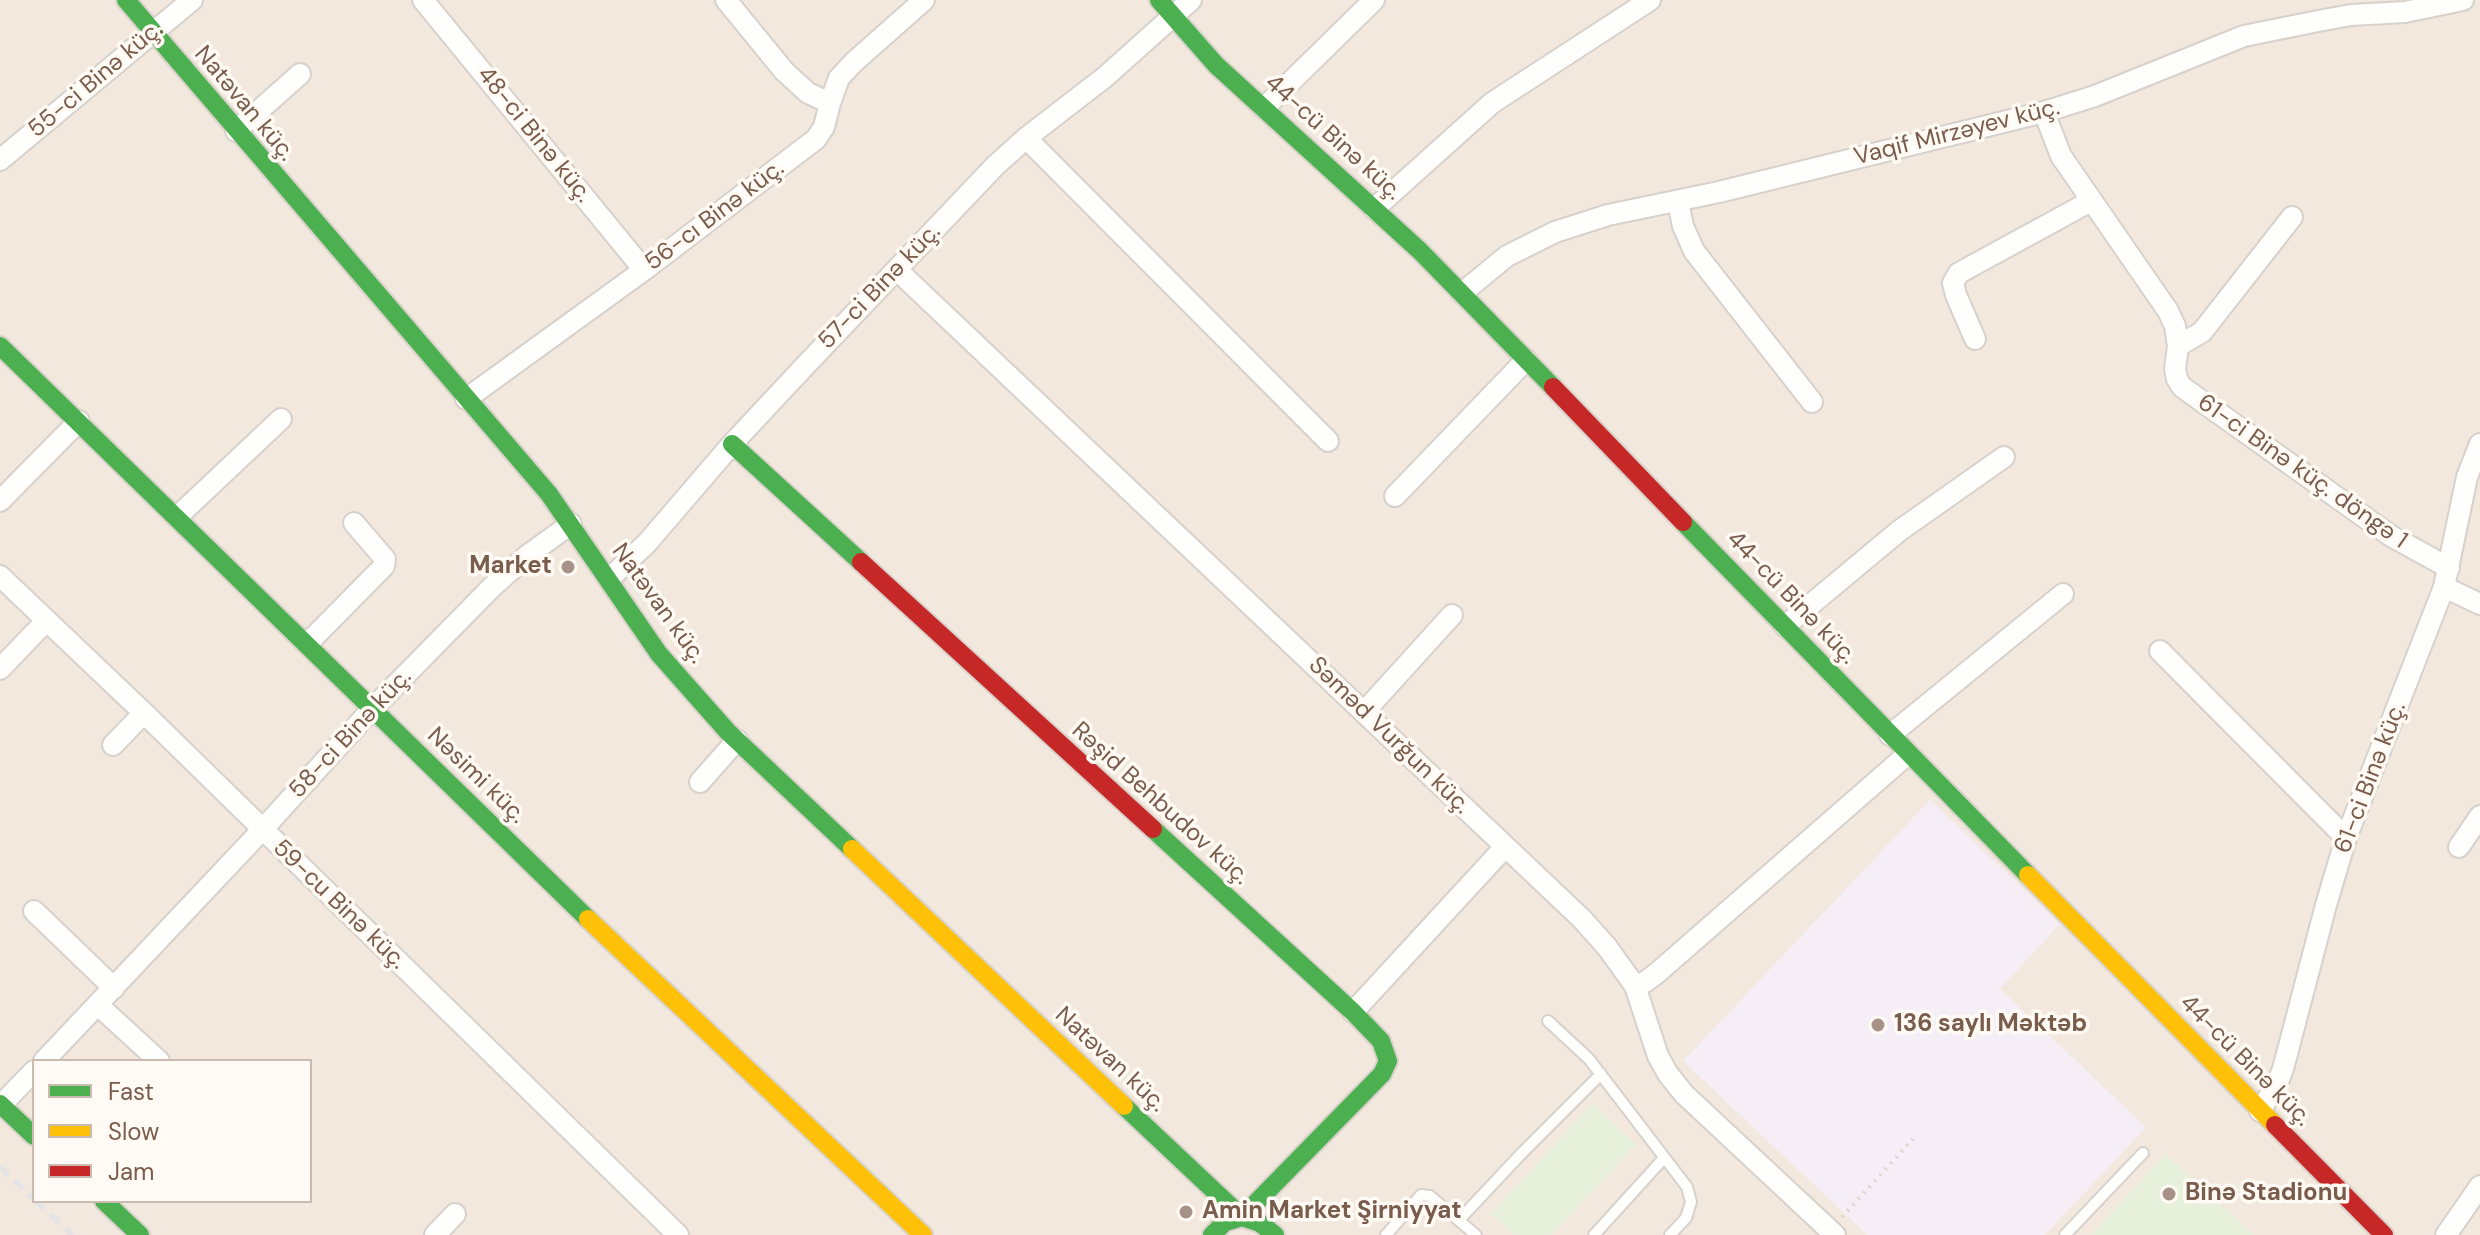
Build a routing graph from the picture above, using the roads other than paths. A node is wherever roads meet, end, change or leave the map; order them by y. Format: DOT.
graph roads {
  1 [pos="126,0"];
  2 [pos="192,0"];
  3 [pos="423,0"];
  4 [pos="726,0"];
  5 [pos="924,0"];
  6 [pos="1159,0"];
  7 [pos="1191,0"];
  8 [pos="1374,0"];
  9 [pos="1650,0"];
  10 [pos="2463,0"];
  11 [pos="1172,17"];
  12 [pos="152,33"];
  13 [pos="300,74"];
  14 [pos="830,103"];
  15 [pos="1264,108"];
  16 [pos="2044,112"];
  17 [pos="236,131"];
  18 [pos="1026,138"];
  19 [pos="0,160"];
  20 [pos="2091,201"];
  21 [pos="1678,202"];
  22 [pos="1374,209"];
  23 [pos="2292,217"];
  24 [pos="644,270"];
  25 [pos="897,270"];
  26 [pos="1462,293"];
  27 [pos="1975,339"];
  28 [pos="0,346"];
  29 [pos="2178,346"];
  30 [pos="1526,360"];
  31 [pos="466,399"];
  32 [pos="1812,402"];
  33 [pos="281,419"];
  34 [pos="79,421"];
  35 [pos="1328,441"];
  36 [pos="732,444"];
  37 [pos="2480,444"];
  38 [pos="2004,457"];
  39 [pos="1395,496"];
  40 [pos="0,501"];
  41 [pos="177,517"];
  42 [pos="354,523"];
  43 [pos="571,524"];
  44 [pos="0,576"];
  45 [pos="2446,578"];
  46 [pos="609,579"];
  47 [pos="2063,594"];
  48 [pos="2480,604"];
  49 [pos="1452,615"];
  50 [pos="46,621"];
  51 [pos="1785,626"];
  52 [pos="308,643"];
  53 [pos="2160,651"];
  54 [pos="0,669"];
  55 [pos="373,708"];
  56 [pos="1364,712"];
  57 [pos="144,713"];
  58 [pos="1890,735"];
  59 [pos="737,740"];
  60 [pos="113,745"];
  61 [pos="1908,754"];
  62 [pos="700,782"];
  63 [pos="2480,816"];
  64 [pos="262,830"];
  65 [pos="2346,838"];
  66 [pos="1505,847"];
  67 [pos="2459,847"];
  68 [pos="34,911"];
  69 [pos="1635,986"];
  70 [pos="114,988"];
  71 [pos="98,1005"];
  72 [pos="1353,1012"];
  73 [pos="1548,1021"];
  74 [pos="46,1059"];
  75 [pos="157,1059"];
  76 [pos="32,1073"];
  77 [pos="1601,1074"];
  78 [pos="1,1105"];
  79 [pos="2260,1111"];
  80 [pos="32,1134"];
  81 [pos="2143,1153"];
  82 [pos="1664,1158"];
  83 [pos="2480,1186"];
  84 [pos="106,1203"];
  85 [pos="455,1214"];
  86 [pos="1242,1217"];
  87 [pos="1459,1220"];
  88 [pos="1832,1233"];
  89 [pos="140,1235"];
  90 [pos="435,1235"];
  91 [pos="678,1235"];
  92 [pos="923,1235"];
  93 [pos="1212,1235"];
  94 [pos="1275,1235"];
  95 [pos="1386,1235"];
  96 [pos="1476,1235"];
  97 [pos="1594,1235"];
  98 [pos="1670,1235"];
  99 [pos="2065,1235"];
  100 [pos="2384,1235"];
  101 [pos="2446,1235"];
  1 -- 12 [label="street, Natəvan küç."];
  2 -- 12 [label="street, 55-ci Binə küç."];
  3 -- 24 [label="street, 48-ci Binə küç."];
  4 -- 14 [label="street"];
  5 -- 14 [label="street, 56-cı Binə küç."];
  6 -- 11 [label="street, 44-cü Binə küç."];
  7 -- 11 [label="street, 57-ci Binə küç."];
  8 -- 15 [label="street"];
  9 -- 22 [label="street"];
  10 -- 16 [label="street, Vaqif Mirzəyev küç."];
  11 -- 15 [label="street, 44-cü Binə küç."];
  11 -- 18 [label="street, 57-ci Binə küç."];
  12 -- 17 [label="street, Natəvan küç."];
  12 -- 19 [label="street, 55-ci Binə küç."];
  13 -- 17 [label="street"];
  14 -- 24 [label="street, 56-cı Binə küç."];
  15 -- 22 [label="street, 44-cü Binə küç."];
  16 -- 20 [label="street, 61-ci Binə küç. döngə 1"];
  16 -- 21 [label="street, Vaqif Mirzəyev küç."];
  17 -- 31 [label="street, Natəvan küç."];
  18 -- 25 [label="street, 57-ci Binə küç."];
  18 -- 35 [label="street"];
  20 -- 27 [label="street"];
  20 -- 29 [label="street, 61-ci Binə küç. döngə 1"];
  21 -- 26 [label="street, Vaqif Mirzəyev küç."];
  21 -- 32 [label="street"];
  22 -- 26 [label="street, 44-cü Binə küç."];
  23 -- 29 [label="street"];
  24 -- 31 [label="street, 56-cı Binə küç."];
  25 -- 36 [label="street, 57-ci Binə küç."];
  25 -- 56 [label="street, Səməd Vurğun küç."];
  26 -- 30 [label="street, 44-cü Binə küç."];
  28 -- 34 [label="street, Nəsimi küç."];
  29 -- 45 [label="street, 61-ci Binə küç. döngə 1"];
  30 -- 39 [label="street"];
  30 -- 51 [label="street, 44-cü Binə küç."];
  31 -- 43 [label="street, Natəvan küç."];
  33 -- 41 [label="street"];
  34 -- 40 [label="street"];
  34 -- 41 [label="street, Nəsimi küç."];
  36 -- 46 [label="street, 57-ci Binə küç."];
  36 -- 72 [label="street, Rəşid Behbudov küç."];
  37 -- 45 [label="street, 61-ci Binə küç."];
  38 -- 51 [label="street"];
  41 -- 52 [label="street, Nəsimi küç."];
  42 -- 52 [label="street"];
  43 -- 46 [label="street, Natəvan küç."];
  43 -- 55 [label="street, 58-ci Binə küç."];
  44 -- 50 [label="street, 59-cu Binə küç."];
  45 -- 48 [label="street, 61-ci Binə küç. döngə 1"];
  45 -- 65 [label="street, 61-ci Binə küç."];
  46 -- 59 [label="street, Natəvan küç."];
  47 -- 58 [label="street"];
  49 -- 56 [label="street"];
  50 -- 54 [label="street"];
  50 -- 57 [label="street, 59-cu Binə küç."];
  51 -- 58 [label="street, 44-cü Binə küç."];
  52 -- 55 [label="street, Nəsimi küç."];
  53 -- 65 [label="street"];
  55 -- 64 [label="street, 58-ci Binə küç."];
  55 -- 92 [label="street, Nəsimi küç."];
  56 -- 66 [label="street, Səməd Vurğun küç."];
  57 -- 60 [label="street"];
  57 -- 64 [label="street, 59-cu Binə küç."];
  58 -- 61 [label="street, 44-cü Binə küç."];
  59 -- 62 [label="street"];
  59 -- 86 [label="street, Natəvan küç."];
  61 -- 69 [label="street"];
  61 -- 79 [label="street, 44-cü Binə küç."];
  63 -- 67 [label="street"];
  64 -- 70 [label="street, 58-ci Binə küç."];
  64 -- 91 [label="street, 59-cu Binə küç."];
  65 -- 79 [label="street, 61-ci Binə küç."];
  66 -- 69 [label="street, Səməd Vurğun küç."];
  66 -- 72 [label="street"];
  68 -- 70 [label="street"];
  69 -- 88 [label="street, Səməd Vurğun küç."];
  70 -- 71 [label="street, 58-ci Binə küç."];
  71 -- 74 [label="street, 58-ci Binə küç."];
  71 -- 75 [label="street"];
  72 -- 86 [label="street, Rəşid Behbudov küç."];
  73 -- 77 [label="lane"];
  76 -- 78 [label="street"];
  77 -- 82 [label="lane"];
  77 -- 87 [label="lane"];
  78 -- 80 [label="street"];
  79 -- 100 [label="street, 44-cü Binə küç."];
  81 -- 99 [label="lane"];
  82 -- 97 [label="lane"];
  82 -- 98 [label="lane"];
  83 -- 101 [label="street"];
  84 -- 89 [label="street"];
  85 -- 90 [label="street"];
  86 -- 93 [label="street, Rəşid Behbudov küç."];
  86 -- 94 [label="street, Natəvan küç."];
  87 -- 95 [label="lane"];
  87 -- 96 [label="lane"];
}
